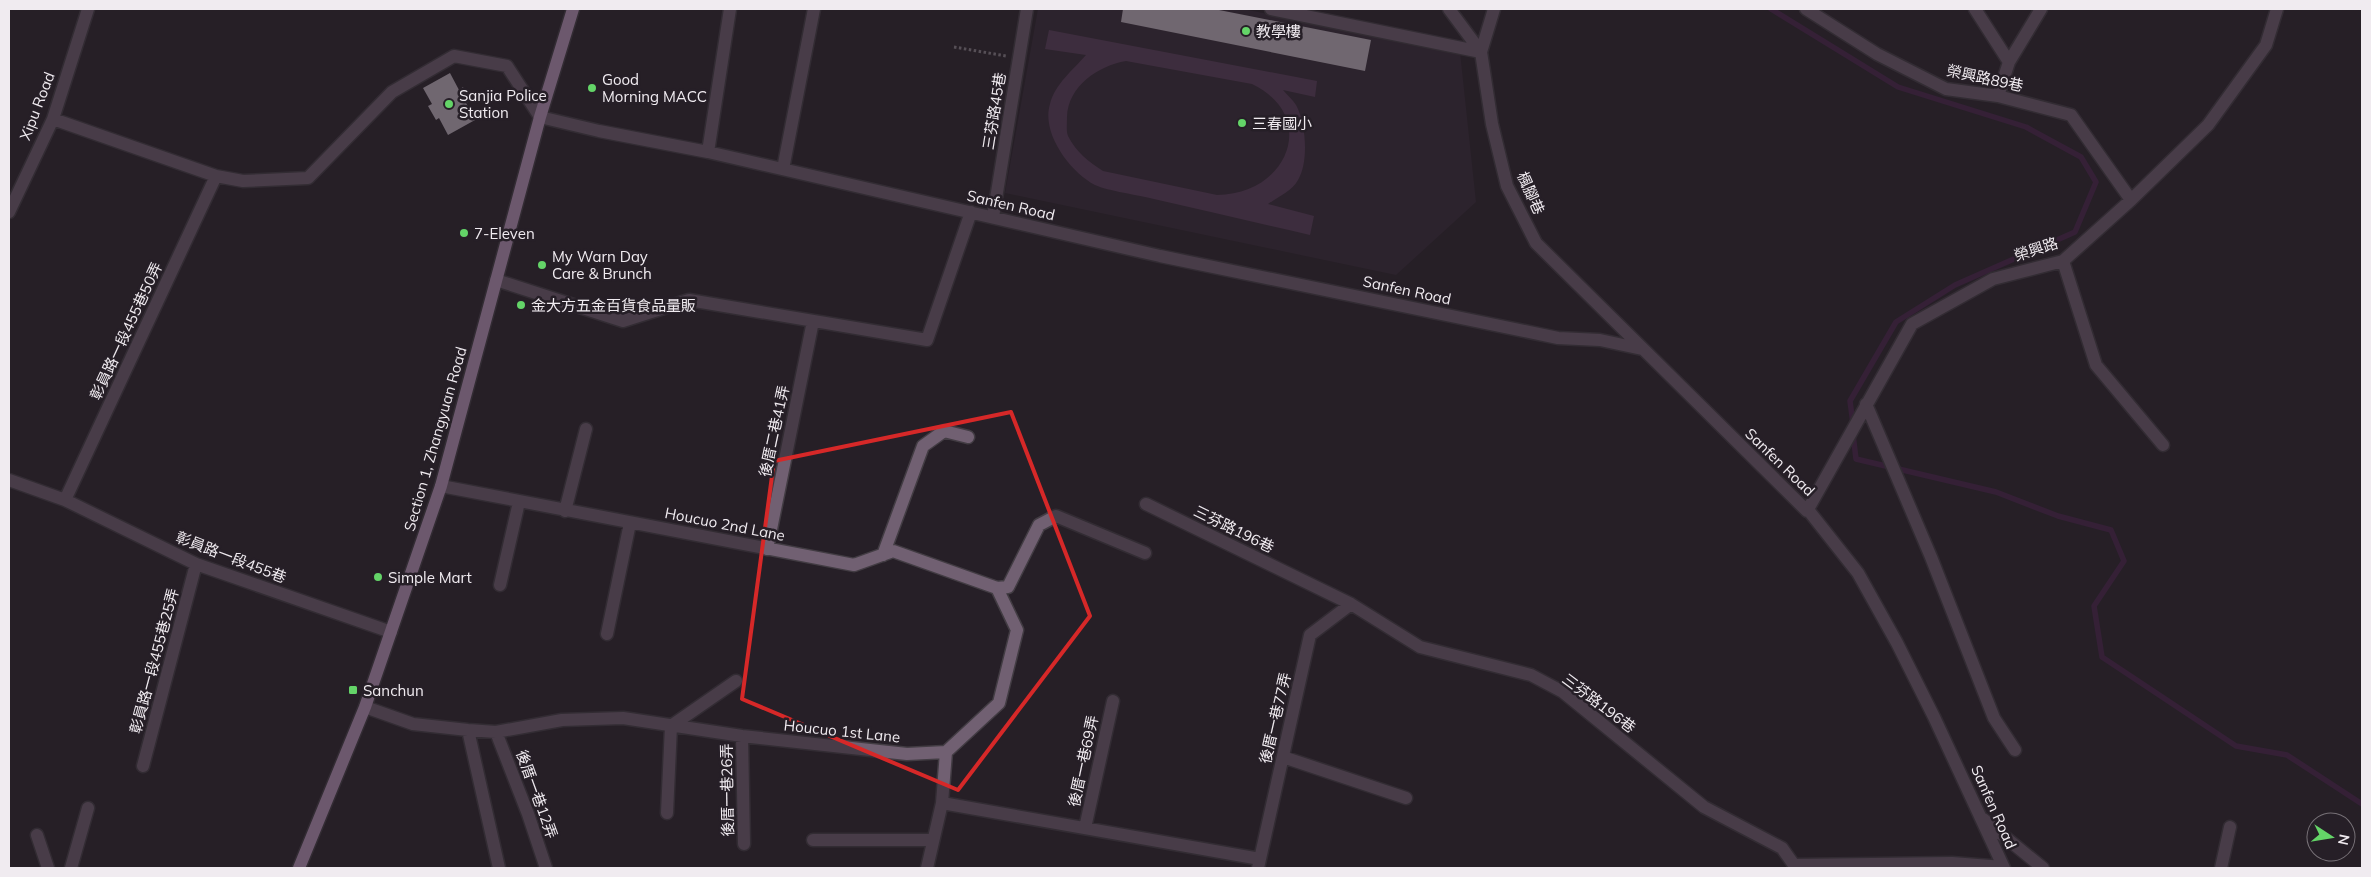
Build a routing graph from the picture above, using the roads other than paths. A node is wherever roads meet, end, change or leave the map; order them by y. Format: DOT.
graph roads {
  1 [pos="88,9"];
  2 [pos="573,9"];
  3 [pos="730,9"];
  4 [pos="814,9"];
  5 [pos="1027,9"];
  6 [pos="1271,9"];
  7 [pos="1448,9"];
  8 [pos="1494,9"];
  9 [pos="1806,9"];
  10 [pos="1975,9"];
  11 [pos="2041,9"];
  12 [pos="2277,9"];
  13 [pos="1482,52"];
  14 [pos="2010,62"];
  15 [pos="1998,96"];
  16 [pos="540,117"];
  17 [pos="53,119"];
  18 [pos="708,152"];
  19 [pos="783,169"];
  20 [pos="216,176"];
  21 [pos="2131,200"];
  22 [pos="9,212"];
  23 [pos="971,212"];
  24 [pos="993,218"];
  25 [pos="2063,261"];
  26 [pos="496,280"];
  27 [pos="813,321"];
  28 [pos="1642,349"];
  29 [pos="1866,404"];
  30 [pos="586,429"];
  31 [pos="968,437"];
  32 [pos="2162,445"];
  33 [pos="9,480"];
  34 [pos="441,486"];
  35 [pos="65,500"];
  36 [pos="519,502"];
  37 [pos="1146,504"];
  38 [pos="565,510"];
  39 [pos="1806,511"];
  40 [pos="630,523"];
  41 [pos="767,548"];
  42 [pos="1145,553"];
  43 [pos="882,554"];
  44 [pos="196,564"];
  45 [pos="500,585"];
  46 [pos="997,588"];
  47 [pos="1351,604"];
  48 [pos="391,632"];
  49 [pos="607,634"];
  50 [pos="736,682"];
  51 [pos="1113,701"];
  52 [pos="365,707"];
  53 [pos="671,726"];
  54 [pos="468,730"];
  55 [pos="496,732"];
  56 [pos="742,736"];
  57 [pos="2015,750"];
  58 [pos="946,752"];
  59 [pos="1283,757"];
  60 [pos="143,766"];
  61 [pos="1406,798"];
  62 [pos="942,803"];
  63 [pos="88,808"];
  64 [pos="667,813"];
  65 [pos="1981,818"];
  66 [pos="2230,827"];
  67 [pos="1085,828"];
  68 [pos="37,835"];
  69 [pos="813,840"];
  70 [pos="933,840"];
  71 [pos="744,844"];
  72 [pos="1259,864"];
  73 [pos="1793,867"];
  74 [pos="48,868"];
  75 [pos="71,868"];
  76 [pos="299,868"];
  77 [pos="499,868"];
  78 [pos="546,868"];
  79 [pos="927,868"];
  80 [pos="2003,868"];
  81 [pos="2042,868"];
  82 [pos="2221,868"];
  1 -- 17 [label="street, Xipu Road"];
  2 -- 16 [label="main road, Section 1, Zhangyuan Road"];
  3 -- 18 [label="street"];
  4 -- 19 [label="street"];
  5 -- 24 [label="street, 三芬路45巷"];
  6 -- 13 [label="street"];
  7 -- 13 [label="street"];
  8 -- 13 [label="street, 楓腳巷"];
  9 -- 15 [label="street, 榮興路89巷"];
  10 -- 14 [label="street"];
  11 -- 14 [label="street"];
  12 -- 21 [label="street, 榮興路"];
  13 -- 28 [label="street, 楓腳巷"];
  14 -- 15 [label="street"];
  15 -- 21 [label="street, 榮興路89巷"];
  16 -- 18 [label="street, Sanfen Road"];
  16 -- 20 [label="street"];
  16 -- 26 [label="main road, Section 1, Zhangyuan Road"];
  17 -- 20 [label="street"];
  17 -- 22 [label="street, Xipu Road"];
  18 -- 19 [label="street, Sanfen Road"];
  19 -- 23 [label="street, Sanfen Road"];
  20 -- 35 [label="street, 彰員路一段455巷50弄"];
  21 -- 25 [label="street, 榮興路"];
  23 -- 24 [label="street, Sanfen Road"];
  23 -- 27 [label="street"];
  24 -- 28 [label="street, Sanfen Road"];
  25 -- 29 [label="street, 榮興路"];
  25 -- 32 [label="street"];
  26 -- 27 [label="street"];
  26 -- 34 [label="main road, Section 1, Zhangyuan Road"];
  27 -- 41 [label="street, 後厝二巷41弄"];
  28 -- 39 [label="street, Sanfen Road"];
  29 -- 39 [label="street, 榮興路"];
  29 -- 57 [label="street"];
  30 -- 38 [label="street"];
  31 -- 43 [label="street"];
  33 -- 35 [label="street, 彰員路一段455巷"];
  34 -- 36 [label="street, Houcuo 2nd Lane"];
  34 -- 48 [label="main road, Section 1, Zhangyuan Road"];
  35 -- 44 [label="street, 彰員路一段455巷"];
  36 -- 38 [label="street, Houcuo 2nd Lane"];
  36 -- 45 [label="street"];
  37 -- 47 [label="street, 三芬路196巷"];
  38 -- 40 [label="street, Houcuo 2nd Lane"];
  39 -- 65 [label="street, Sanfen Road"];
  40 -- 41 [label="street, Houcuo 2nd Lane"];
  40 -- 49 [label="street"];
  41 -- 43 [label="street, Houcuo 2nd Lane"];
  42 -- 46 [label="street"];
  43 -- 46 [label="street, Houcuo 2nd Lane"];
  44 -- 48 [label="street, 彰員路一段455巷"];
  44 -- 60 [label="street, 彰員路一段455巷25弄"];
  46 -- 58 [label="street"];
  47 -- 59 [label="street, 後厝一巷77弄"];
  47 -- 73 [label="street, 三芬路196巷"];
  48 -- 52 [label="main road, Section 1, Zhangyuan Road"];
  50 -- 53 [label="street"];
  51 -- 67 [label="street, 後厝一巷69弄"];
  52 -- 54 [label="street, Houcuo 1st Lane"];
  52 -- 76 [label="main road, Section 1, Zhangyuan Road"];
  53 -- 55 [label="street, Houcuo 1st Lane"];
  53 -- 56 [label="street, Houcuo 1st Lane"];
  53 -- 64 [label="street"];
  54 -- 55 [label="street, Houcuo 1st Lane"];
  54 -- 77 [label="street"];
  55 -- 78 [label="street, 後厝一巷12弄"];
  56 -- 58 [label="street, Houcuo 1st Lane"];
  56 -- 71 [label="street, 後厝一巷26弄"];
  58 -- 62 [label="street"];
  59 -- 61 [label="street"];
  59 -- 72 [label="street, 後厝一巷77弄"];
  62 -- 67 [label="street"];
  62 -- 70 [label="street"];
  63 -- 75 [label="street"];
  65 -- 80 [label="street, Sanfen Road"];
  65 -- 81 [label="street"];
  66 -- 82 [label="street"];
  67 -- 72 [label="street"];
  68 -- 74 [label="street"];
  69 -- 70 [label="street"];
  70 -- 79 [label="street"];
  73 -- 80 [label="street, 三芬路196巷"];
}
